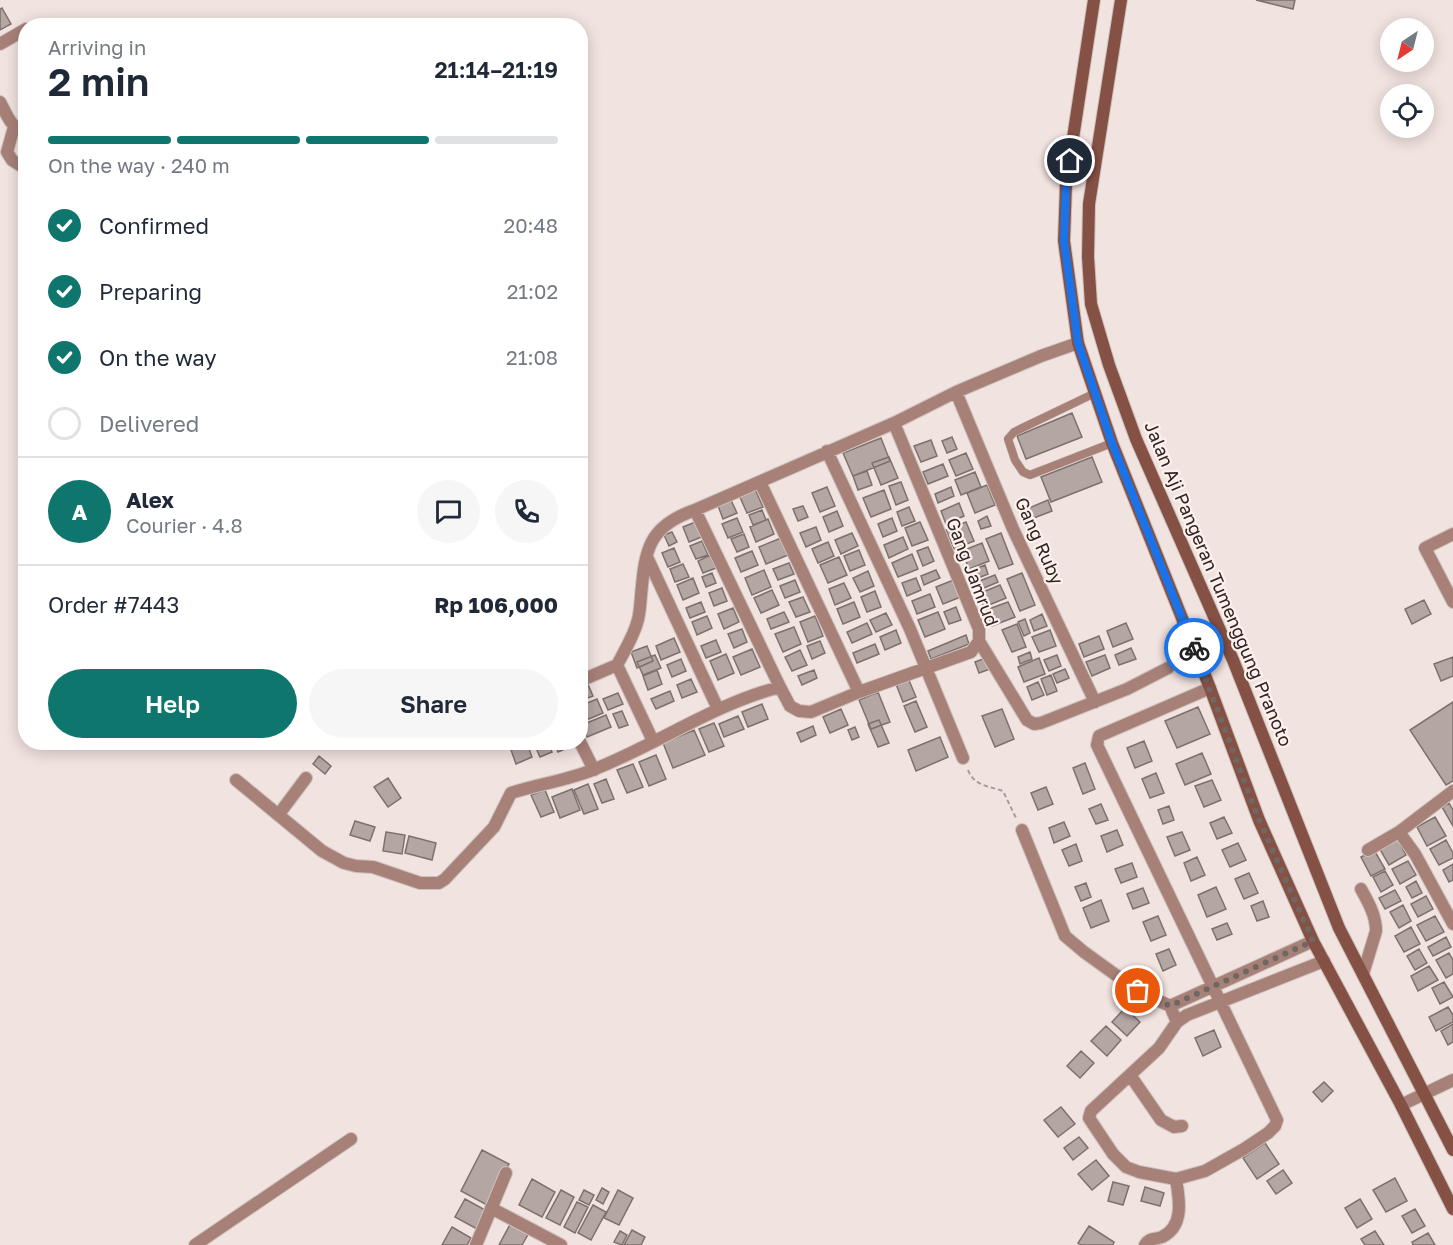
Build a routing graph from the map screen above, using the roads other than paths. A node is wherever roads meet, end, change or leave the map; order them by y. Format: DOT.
graph roads {
  1 [pos="1094,0"];
  2 [pos="1121,0"];
  3 [pos="18,34"];
  4 [pos="0,44"];
  5 [pos="0,102"];
  6 [pos="18,125"];
  7 [pos="18,132"];
  8 [pos="18,164"];
  9 [pos="1078,343"];
  10 [pos="956,392"];
  11 [pos="1095,393"];
  12 [pos="894,423"];
  13 [pos="1112,443"];
  14 [pos="827,452"];
  15 [pos="760,482"];
  16 [pos="695,510"];
  17 [pos="1453,534"];
  18 [pos="647,557"];
  19 [pos="1453,602"];
  20 [pos="979,641"];
  21 [pos="617,665"];
  22 [pos="1168,668"];
  23 [pos="927,669"];
  24 [pos="588,678"];
  25 [pos="780,687"];
  26 [pos="1210,688"];
  27 [pos="859,693"];
  28 [pos="1095,702"];
  29 [pos="718,709"];
  30 [pos="652,741"];
  31 [pos="584,750"];
  32 [pos="963,758"];
  33 [pos="594,770"];
  34 [pos="306,778"];
  35 [pos="236,780"];
  36 [pos="1453,791"];
  37 [pos="279,814"];
  38 [pos="1022,830"];
  39 [pos="1399,832"];
  40 [pos="1368,850"];
  41 [pos="1361,889"];
  42 [pos="1453,924"];
  43 [pos="1313,941"];
  44 [pos="1324,961"];
  45 [pos="1363,974"];
  46 [pos="1212,986"];
  47 [pos="1219,1003"];
  48 [pos="1170,1006"];
  49 [pos="1177,1022"];
  50 [pos="1130,1075"];
  51 [pos="1453,1080"];
  52 [pos="1424,1094"];
  53 [pos="1401,1105"];
  54 [pos="1182,1126"];
  55 [pos="351,1139"];
  56 [pos="1453,1150"];
  57 [pos="506,1173"];
  58 [pos="1176,1179"];
  59 [pos="491,1208"];
  60 [pos="1453,1209"];
  61 [pos="195,1245"];
  62 [pos="476,1245"];
  63 [pos="561,1245"];
  64 [pos="1145,1245"];
  1 -- 9 [label="main road"];
  2 -- 45 [label="main road, Jalan Aji Pangeran Tumenggung Pranoto"];
  3 -- 4 [label="street"];
  5 -- 6 [label="street"];
  7 -- 8 [label="street"];
  9 -- 10 [label="street"];
  9 -- 11 [label="main road"];
  10 -- 12 [label="street"];
  10 -- 28 [label="street, Gang Ruby"];
  11 -- 13 [label="main road"];
  11 -- 13 [label="lane"];
  12 -- 14 [label="street"];
  12 -- 20 [label="street, Gang Jamrud"];
  13 -- 26 [label="main road"];
  14 -- 15 [label="street"];
  14 -- 23 [label="street"];
  15 -- 16 [label="street"];
  15 -- 27 [label="street"];
  16 -- 18 [label="street"];
  16 -- 25 [label="street"];
  17 -- 19 [label="street"];
  18 -- 21 [label="street"];
  18 -- 29 [label="street"];
  20 -- 23 [label="street"];
  20 -- 28 [label="street, Gang Jamrud"];
  21 -- 24 [label="street"];
  21 -- 30 [label="street"];
  22 -- 28 [label="street"];
  23 -- 27 [label="street"];
  23 -- 32 [label="street"];
  25 -- 27 [label="street"];
  25 -- 29 [label="street"];
  26 -- 43 [label="main road"];
  26 -- 46 [label="street"];
  29 -- 30 [label="street"];
  30 -- 33 [label="street"];
  31 -- 33 [label="street"];
  33 -- 37 [label="street"];
  34 -- 37 [label="street"];
  35 -- 37 [label="street"];
  36 -- 39 [label="street"];
  38 -- 48 [label="street"];
  39 -- 40 [label="street"];
  39 -- 42 [label="street"];
  41 -- 45 [label="street"];
  43 -- 44 [label="main road"];
  43 -- 46 [label="street"];
  44 -- 47 [label="street"];
  44 -- 53 [label="main road"];
  45 -- 52 [label="main road, Jalan Aji Pangeran Tumenggung Pranoto"];
  46 -- 47 [label="street"];
  46 -- 48 [label="street"];
  47 -- 49 [label="street"];
  47 -- 58 [label="street"];
  48 -- 49 [label="street"];
  49 -- 50 [label="street"];
  50 -- 54 [label="street"];
  50 -- 58 [label="street"];
  51 -- 52 [label="street"];
  52 -- 53 [label="street"];
  52 -- 56 [label="main road, Jalan Aji Pangeran Tumenggung Pranoto"];
  53 -- 60 [label="main road"];
  55 -- 61 [label="street"];
  57 -- 59 [label="street"];
  58 -- 64 [label="street"];
  59 -- 62 [label="street"];
  59 -- 63 [label="street"];
}
